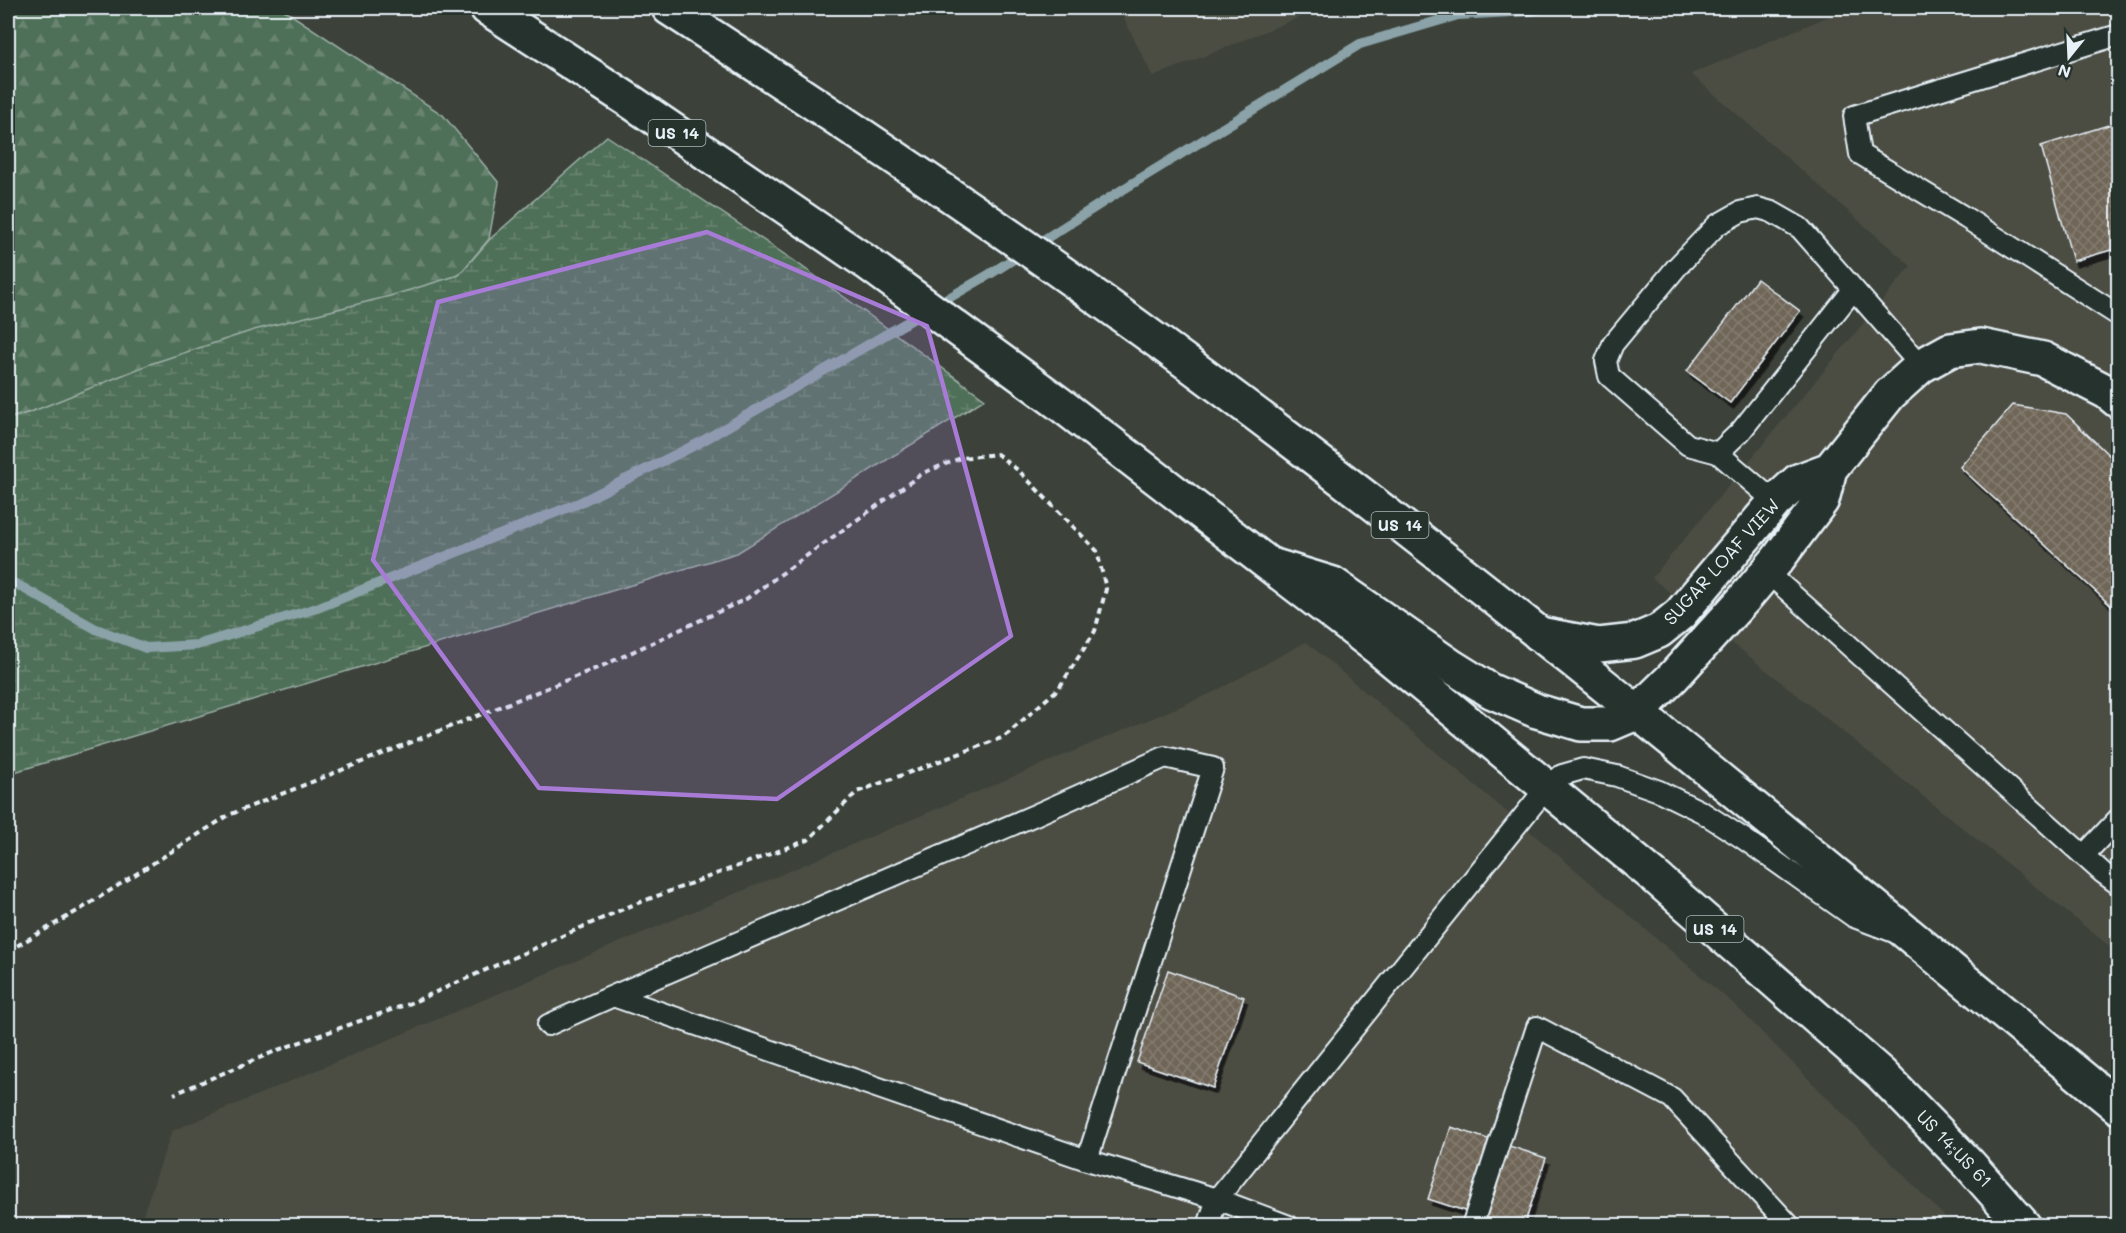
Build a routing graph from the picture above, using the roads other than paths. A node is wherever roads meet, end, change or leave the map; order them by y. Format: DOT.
graph roads {
  1 [pos="487,8"];
  2 [pos="669,8"];
  3 [pos="2118,35"];
  4 [pos="1853,290"];
  5 [pos="2118,315"];
  6 [pos="1921,366"];
  7 [pos="2118,401"];
  8 [pos="1718,453"];
  9 [pos="1830,469"];
  10 [pos="1775,502"];
  11 [pos="1271,565"];
  12 [pos="1767,572"];
  13 [pos="1539,634"];
  14 [pos="1636,713"];
  15 [pos="1547,787"];
  16 [pos="2118,819"];
  17 [pos="2084,855"];
  18 [pos="2118,884"];
  19 [pos="1914,939"];
  20 [pos="613,996"];
  21 [pos="548,1025"];
  22 [pos="2118,1107"];
  23 [pos="1086,1160"];
  24 [pos="1217,1199"];
  25 [pos="1208,1226"];
  26 [pos="1289,1226"];
  27 [pos="1472,1226"];
  28 [pos="1790,1226"];
  29 [pos="2024,1226"];
  1 -- 11 [label="main road, US 14"];
  2 -- 13 [label="main road, US 14"];
  3 -- 5 [label="lane"];
  4 -- 6 [label="lane"];
  4 -- 8 [label="lane"];
  4 -- 8 [label="lane"];
  6 -- 7 [label="main road, SUGAR LOAF VIEW"];
  6 -- 9 [label="main road, SUGAR LOAF VIEW"];
  8 -- 10 [label="lane"];
  9 -- 10 [label="main road, SUGAR LOAF VIEW"];
  9 -- 12 [label="main road, SUGAR LOAF VIEW"];
  10 -- 13 [label="main road, SUGAR LOAF VIEW"];
  11 -- 14 [label="main road"];
  11 -- 15 [label="main road, US 14"];
  12 -- 14 [label="main road, SUGAR LOAF VIEW"];
  12 -- 17 [label="lane"];
  13 -- 14 [label="main road, US 14"];
  14 -- 19 [label="main road, US 14"];
  15 -- 19 [label="lane"];
  15 -- 24 [label="lane"];
  15 -- 29 [label="main road, US 14;US 61 / US 14"];
  16 -- 17 [label="lane"];
  17 -- 18 [label="lane"];
  19 -- 22 [label="main road, US 14"];
  20 -- 21 [label="lane"];
  20 -- 23 [label="lane"];
  20 -- 23 [label="lane"];
  23 -- 24 [label="lane"];
  24 -- 25 [label="lane"];
  24 -- 26 [label="lane"];
  27 -- 28 [label="lane"];
}
